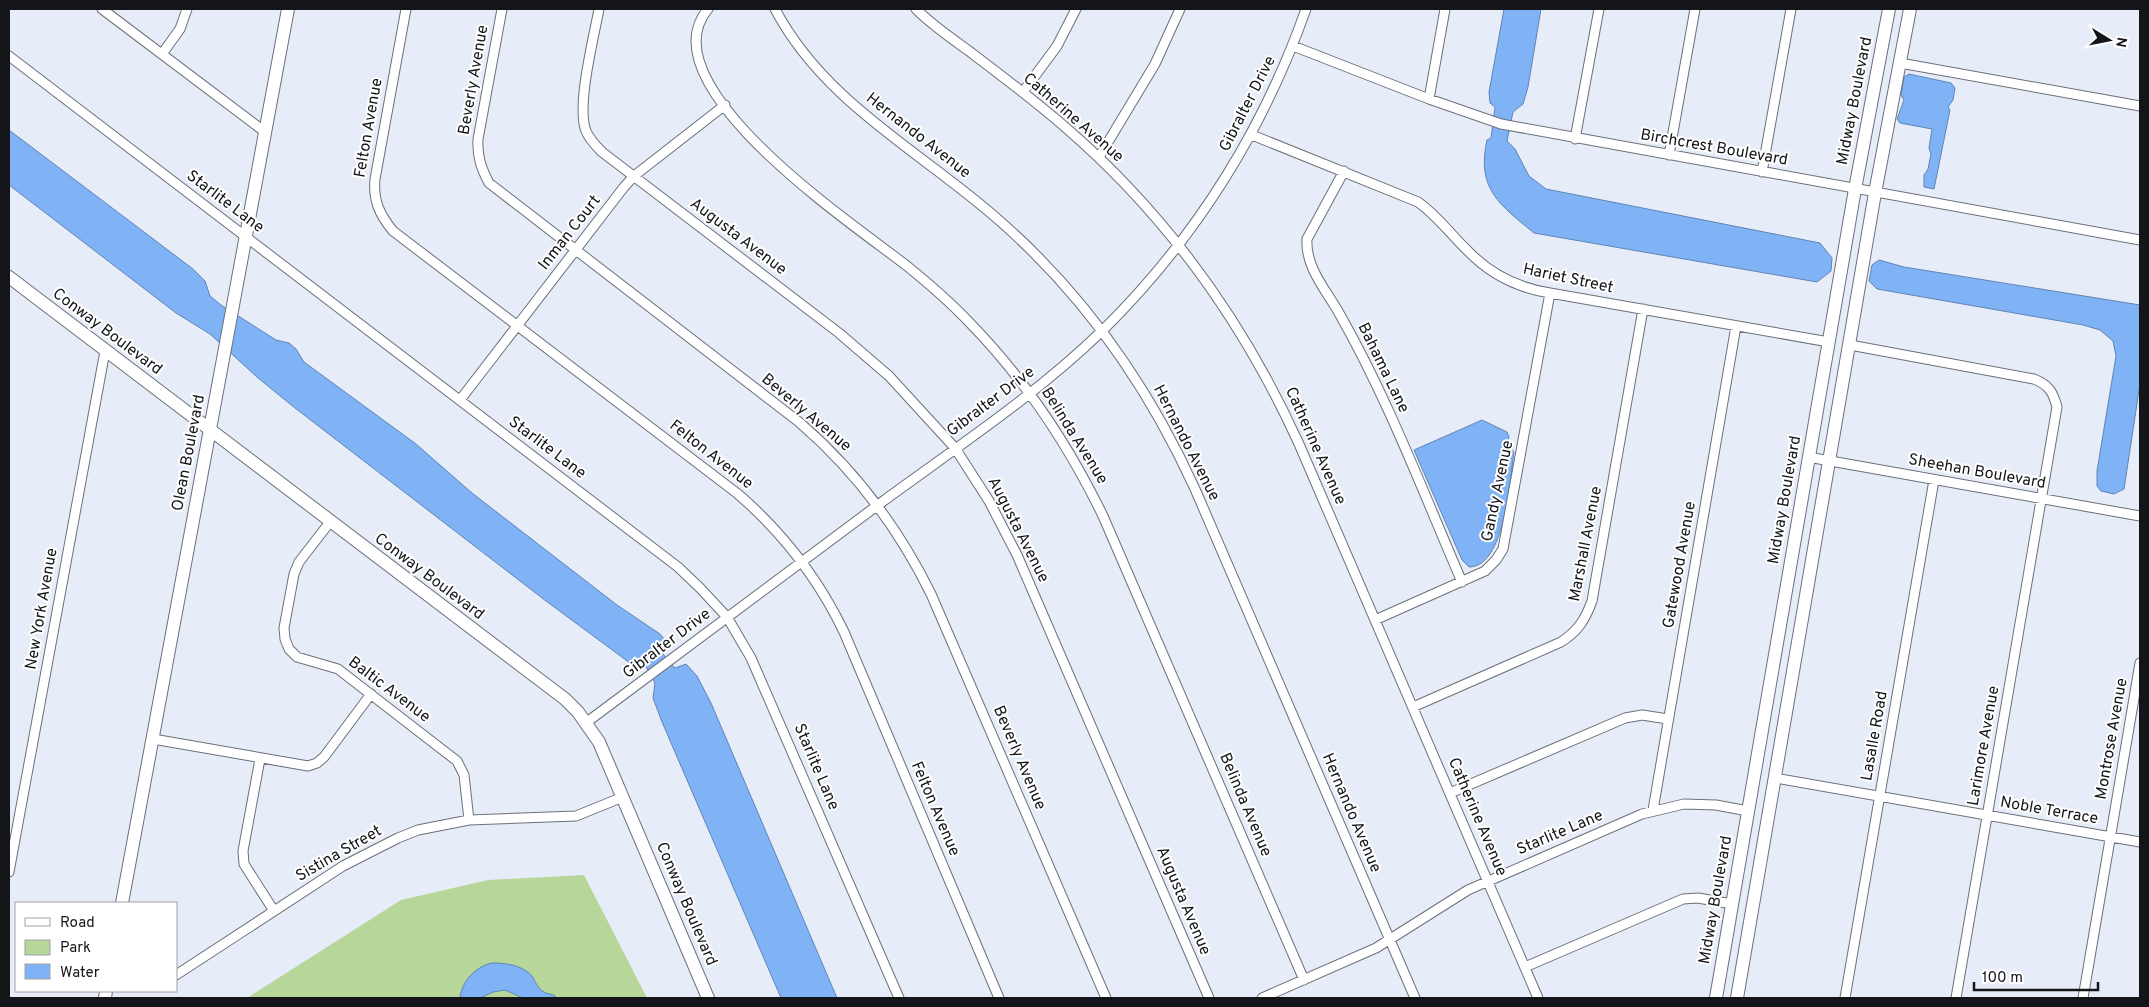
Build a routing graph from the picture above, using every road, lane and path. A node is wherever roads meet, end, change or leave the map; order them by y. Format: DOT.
graph roads {
  1 [pos="102,9"];
  2 [pos="187,9"];
  3 [pos="288,9"];
  4 [pos="406,9"];
  5 [pos="502,9"];
  6 [pos="599,9"];
  7 [pos="708,9"];
  8 [pos="775,9"];
  9 [pos="916,9"];
  10 [pos="1180,9"];
  11 [pos="1306,9"];
  12 [pos="1445,9"];
  13 [pos="1599,9"];
  14 [pos="1695,9"];
  15 [pos="1791,9"];
  16 [pos="1889,9"];
  17 [pos="1910,9"];
  18 [pos="1074,10"];
  19 [pos="1293,46"];
  20 [pos="162,54"];
  21 [pos="9,56"];
  22 [pos="1900,63"];
  23 [pos="1023,92"];
  24 [pos="1429,99"];
  25 [pos="725,105"];
  26 [pos="2140,106"];
  27 [pos="265,132"];
  28 [pos="1252,135"];
  29 [pos="1576,138"];
  30 [pos="1669,155"];
  31 [pos="1099,157"];
  32 [pos="1344,171"];
  33 [pos="1762,172"];
  34 [pos="634,176"];
  35 [pos="1855,189"];
  36 [pos="1875,193"];
  37 [pos="245,236"];
  38 [pos="2140,240"];
  39 [pos="1179,245"];
  40 [pos="575,250"];
  41 [pos="9,278"];
  42 [pos="1550,293"];
  43 [pos="1643,310"];
  44 [pos="518,325"];
  45 [pos="1736,326"];
  46 [pos="1102,331"];
  47 [pos="1829,342"];
  48 [pos="1850,345"];
  49 [pos="105,351"];
  50 [pos="1030,393"];
  51 [pos="460,400"];
  52 [pos="210,430"];
  53 [pos="955,448"];
  54 [pos="1808,457"];
  55 [pos="1829,461"];
  56 [pos="1934,480"];
  57 [pos="2042,499"];
  58 [pos="879,505"];
  59 [pos="2140,516"];
  60 [pos="330,522"];
  61 [pos="803,561"];
  62 [pos="1462,582"];
  63 [pos="727,618"];
  64 [pos="1375,620"];
  65 [pos="2140,662"];
  66 [pos="372,694"];
  67 [pos="1413,706"];
  68 [pos="1668,719"];
  69 [pos="587,722"];
  70 [pos="152,739"];
  71 [pos="260,759"];
  72 [pos="1775,778"];
  73 [pos="1450,794"];
  74 [pos="623,797"];
  75 [pos="1879,797"];
  76 [pos="1653,810"];
  77 [pos="1748,811"];
  78 [pos="1988,815"];
  79 [pos="469,820"];
  80 [pos="13,825"];
  81 [pos="2110,836"];
  82 [pos="2140,842"];
  83 [pos="9,872"];
  84 [pos="1488,880"];
  85 [pos="122,902"];
  86 [pos="1732,904"];
  87 [pos="274,911"];
  88 [pos="1390,940"];
  89 [pos="1525,967"];
  90 [pos="178,974"];
  91 [pos="1304,980"];
  92 [pos="708,998"];
  93 [pos="899,998"];
  94 [pos="999,998"];
  95 [pos="1106,998"];
  96 [pos="1209,998"];
  97 [pos="1262,998"];
  98 [pos="1415,998"];
  99 [pos="1538,998"];
  100 [pos="1716,998"];
  101 [pos="1737,998"];
  102 [pos="1845,998"];
  103 [pos="1956,998"];
  104 [pos="2083,998"];
  1 -- 20 [label="street"];
  2 -- 20 [label="street"];
  3 -- 27 [label="street, Olean Boulevard"];
  4 -- 44 [label="street, Felton Avenue"];
  5 -- 40 [label="street, Beverly Avenue"];
  6 -- 34 [label="street, Augusta Avenue"];
  7 -- 25 [label="street, Belinda Avenue"];
  8 -- 46 [label="street, Hernando Avenue"];
  9 -- 23 [label="street, Catherine Avenue"];
  10 -- 31 [label="street"];
  11 -- 19 [label="street, Gibralter Drive"];
  12 -- 24 [label="street"];
  13 -- 29 [label="street"];
  14 -- 30 [label="street"];
  15 -- 33 [label="street"];
  16 -- 35 [label="street, Midway Boulevard"];
  17 -- 22 [label="street"];
  18 -- 23 [label="street"];
  19 -- 24 [label="street, Birchcrest Boulevard"];
  19 -- 28 [label="street, Gibralter Drive"];
  20 -- 27 [label="street"];
  21 -- 37 [label="street, Starlite Lane"];
  22 -- 26 [label="street"];
  22 -- 36 [label="street"];
  23 -- 31 [label="street, Catherine Avenue"];
  24 -- 29 [label="street, Birchcrest Boulevard"];
  25 -- 34 [label="street, Inman Court"];
  25 -- 50 [label="street, Belinda Avenue"];
  27 -- 37 [label="street, Olean Boulevard"];
  28 -- 32 [label="street, Hariet Street"];
  28 -- 39 [label="street, Gibralter Drive"];
  29 -- 30 [label="street, Birchcrest Boulevard"];
  30 -- 33 [label="street, Birchcrest Boulevard"];
  31 -- 39 [label="street, Catherine Avenue"];
  32 -- 42 [label="street, Hariet Street"];
  32 -- 62 [label="street, Bahama Lane"];
  33 -- 35 [label="street, Birchcrest Boulevard"];
  34 -- 40 [label="street, Inman Court"];
  34 -- 53 [label="street, Augusta Avenue"];
  35 -- 36 [label="street, Birchcrest Boulevard"];
  35 -- 47 [label="street, Midway Boulevard"];
  36 -- 38 [label="street, Birchcrest Boulevard"];
  36 -- 48 [label="street"];
  37 -- 51 [label="street, Starlite Lane"];
  37 -- 52 [label="street, Olean Boulevard"];
  39 -- 46 [label="street, Gibralter Drive"];
  39 -- 64 [label="street, Catherine Avenue"];
  40 -- 44 [label="street, Inman Court"];
  40 -- 58 [label="street, Beverly Avenue"];
  41 -- 49 [label="street, Conway Boulevard"];
  42 -- 43 [label="street, Hariet Street"];
  42 -- 62 [label="street, Gandy Avenue"];
  43 -- 45 [label="street, Hariet Street"];
  43 -- 67 [label="street, Marshall Avenue"];
  44 -- 51 [label="street, Inman Court"];
  44 -- 61 [label="street, Felton Avenue"];
  45 -- 47 [label="street, Hariet Street"];
  45 -- 68 [label="street, Gatewood Avenue"];
  46 -- 50 [label="street, Gibralter Drive"];
  46 -- 88 [label="street, Hernando Avenue"];
  47 -- 54 [label="street, Midway Boulevard"];
  48 -- 55 [label="street"];
  48 -- 57 [label="street"];
  49 -- 52 [label="street, Conway Boulevard"];
  49 -- 80 [label="street, New York Avenue"];
  50 -- 53 [label="street, Gibralter Drive"];
  50 -- 91 [label="street, Belinda Avenue"];
  51 -- 63 [label="street, Starlite Lane"];
  52 -- 60 [label="street, Conway Boulevard"];
  52 -- 70 [label="street, Olean Boulevard"];
  53 -- 58 [label="street, Gibralter Drive"];
  53 -- 96 [label="street, Augusta Avenue"];
  54 -- 55 [label="street, Sheehan Boulevard"];
  54 -- 77 [label="street, Midway Boulevard"];
  55 -- 56 [label="street, Sheehan Boulevard"];
  55 -- 72 [label="street"];
  56 -- 57 [label="street, Sheehan Boulevard"];
  56 -- 75 [label="street, Lasalle Road"];
  57 -- 59 [label="street, Sheehan Boulevard"];
  57 -- 78 [label="street, Larimore Avenue"];
  58 -- 61 [label="street, Gibralter Drive"];
  58 -- 95 [label="street, Beverly Avenue"];
  60 -- 66 [label="street, Baltic Avenue"];
  60 -- 69 [label="street, Conway Boulevard"];
  61 -- 63 [label="street, Gibralter Drive"];
  61 -- 94 [label="street, Felton Avenue"];
  62 -- 64 [label="street, Gandy Avenue"];
  63 -- 69 [label="street, Gibralter Drive"];
  63 -- 93 [label="street, Starlite Lane"];
  64 -- 67 [label="street, Catherine Avenue"];
  65 -- 81 [label="street, Montrose Avenue"];
  66 -- 71 [label="street"];
  66 -- 79 [label="street, Baltic Avenue"];
  67 -- 73 [label="street, Catherine Avenue"];
  68 -- 73 [label="street"];
  68 -- 76 [label="street, Gatewood Avenue"];
  69 -- 74 [label="street, Conway Boulevard"];
  70 -- 71 [label="street"];
  70 -- 85 [label="street, Olean Boulevard"];
  71 -- 87 [label="street"];
  72 -- 75 [label="street, Noble Terrace"];
  72 -- 101 [label="street"];
  73 -- 84 [label="street, Catherine Avenue"];
  74 -- 79 [label="street, Sistina Street"];
  74 -- 92 [label="street, Conway Boulevard"];
  75 -- 78 [label="street, Noble Terrace"];
  75 -- 102 [label="street, Lasalle Road"];
  76 -- 77 [label="street, Starlite Lane"];
  76 -- 84 [label="street, Starlite Lane"];
  77 -- 86 [label="street, Midway Boulevard"];
  78 -- 81 [label="street, Noble Terrace"];
  78 -- 103 [label="street, Larimore Avenue"];
  79 -- 87 [label="street, Sistina Street"];
  80 -- 83 [label="street, New York Avenue"];
  81 -- 82 [label="street, Noble Terrace"];
  81 -- 104 [label="street, Montrose Avenue"];
  84 -- 88 [label="street, Starlite Lane"];
  84 -- 89 [label="street, Catherine Avenue"];
  86 -- 89 [label="street"];
  86 -- 100 [label="street, Midway Boulevard"];
  87 -- 90 [label="street, Sistina Street"];
  88 -- 91 [label="street, Starlite Lane"];
  88 -- 98 [label="street, Hernando Avenue"];
  89 -- 99 [label="street, Catherine Avenue"];
  91 -- 97 [label="street, Starlite Lane"];
}
